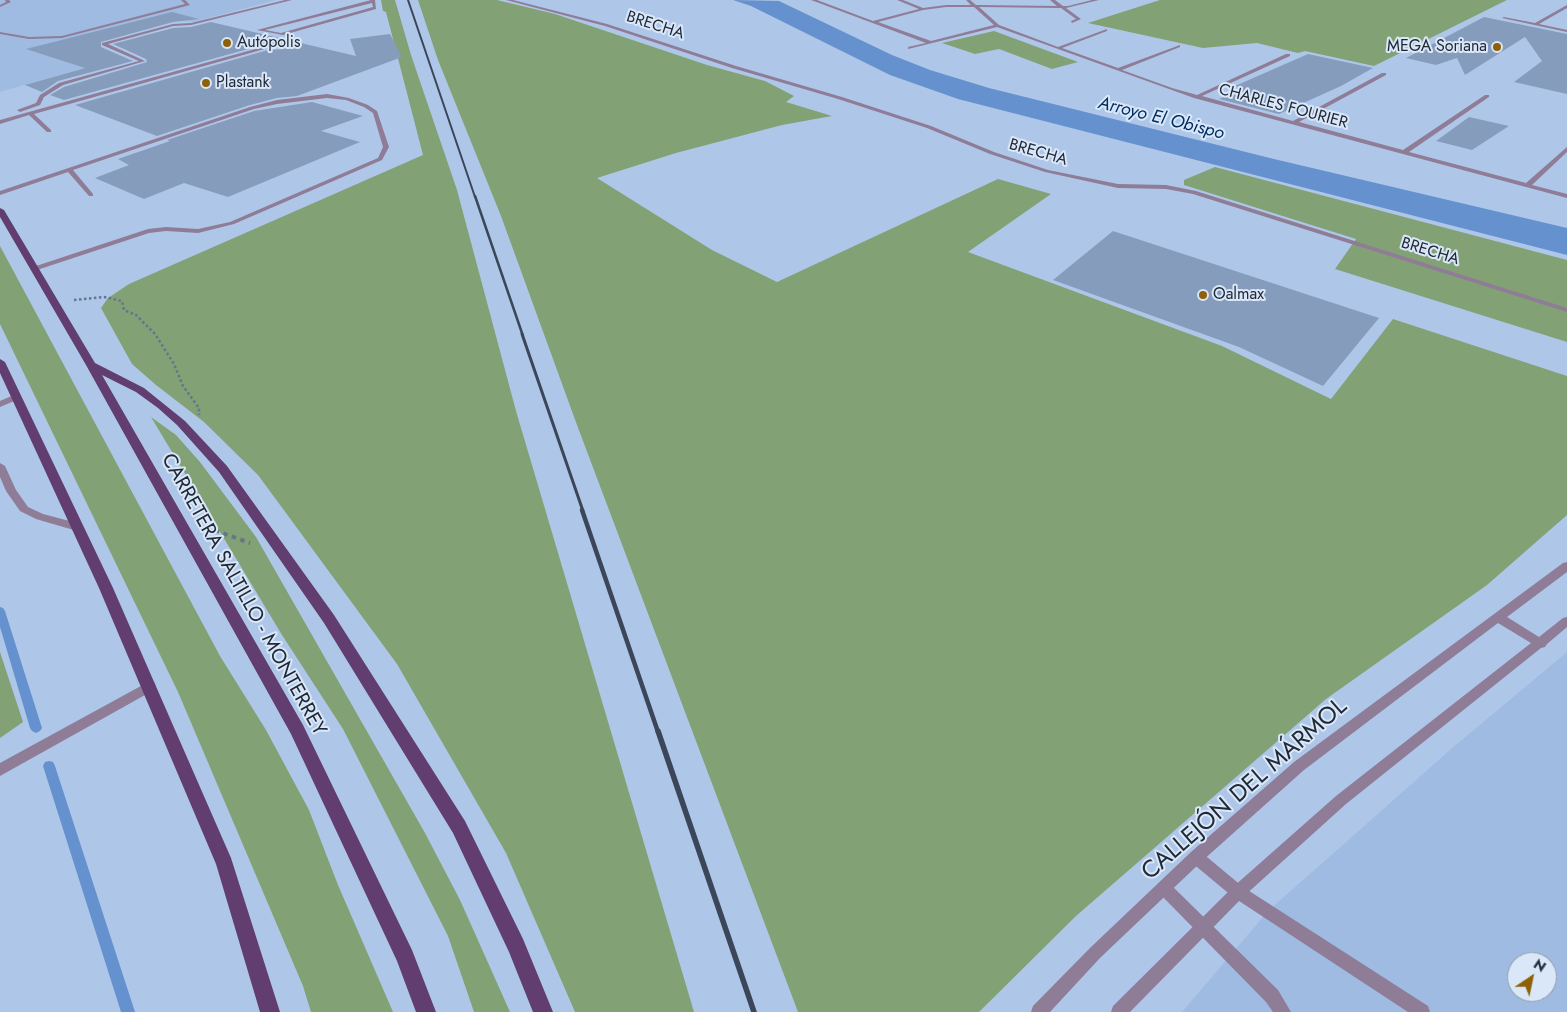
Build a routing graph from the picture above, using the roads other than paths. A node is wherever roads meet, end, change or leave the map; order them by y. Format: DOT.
graph roads {
  1 [pos="7,0"];
  2 [pos="183,0"];
  3 [pos="290,0"];
  4 [pos="373,0"];
  5 [pos="508,0"];
  6 [pos="813,0"];
  7 [pos="899,0"];
  8 [pos="968,0"];
  9 [pos="1052,0"];
  10 [pos="1097,0"];
  11 [pos="0,6"];
  12 [pos="975,6"];
  13 [pos="1567,6"];
  14 [pos="1062,7"];
  15 [pos="923,9"];
  16 [pos="1504,18"];
  17 [pos="873,22"];
  18 [pos="1072,22"];
  19 [pos="1536,24"];
  20 [pos="997,26"];
  21 [pos="1105,30"];
  22 [pos="1567,31"];
  23 [pos="0,33"];
  24 [pos="931,43"];
  25 [pos="1178,46"];
  26 [pos="282,47"];
  27 [pos="910,48"];
  28 [pos="1059,48"];
  29 [pos="1288,55"];
  30 [pos="1118,70"];
  31 [pos="1384,74"];
  32 [pos="1488,96"];
  33 [pos="1196,97"];
  34 [pos="31,114"];
  35 [pos="0,115"];
  36 [pos="0,122"];
  37 [pos="1293,123"];
  38 [pos="49,130"];
  39 [pos="1567,149"];
  40 [pos="1404,152"];
  41 [pos="69,170"];
  42 [pos="1528,185"];
  43 [pos="0,193"];
  44 [pos="91,196"];
  45 [pos="1567,196"];
  46 [pos="0,210"];
  47 [pos="34,268"];
  48 [pos="1567,310"];
  49 [pos="0,362"];
  50 [pos="91,365"];
  51 [pos="16,397"];
  52 [pos="0,404"];
  53 [pos="0,466"];
  54 [pos="77,528"];
  55 [pos="1567,566"];
  56 [pos="1499,618"];
  57 [pos="1567,621"];
  58 [pos="1541,644"];
  59 [pos="150,686"];
  60 [pos="0,770"];
  61 [pos="1196,858"];
  62 [pos="1164,888"];
  63 [pos="1238,892"];
  64 [pos="1204,927"];
  65 [pos="270,1012"];
  66 [pos="426,1012"];
  67 [pos="543,1012"];
  68 [pos="1039,1012"];
  69 [pos="1119,1012"];
  70 [pos="1283,1012"];
  71 [pos="1422,1012"];
  1 -- 11 [label="street"];
  2 -- 23 [label="street"];
  3 -- 35 [label="street"];
  4 -- 4 [label="street"];
  5 -- 48 [label="street, BRECHA"];
  6 -- 17 [label="street"];
  7 -- 15 [label="street"];
  8 -- 12 [label="street"];
  9 -- 14 [label="street"];
  10 -- 14 [label="street"];
  12 -- 14 [label="street"];
  12 -- 15 [label="street"];
  12 -- 20 [label="street"];
  13 -- 19 [label="street"];
  14 -- 18 [label="street"];
  15 -- 17 [label="street"];
  16 -- 19 [label="street"];
  17 -- 24 [label="street"];
  19 -- 22 [label="street"];
  20 -- 24 [label="street"];
  20 -- 28 [label="street, CHARLES FOURIER"];
  21 -- 28 [label="street"];
  24 -- 27 [label="street"];
  25 -- 30 [label="street"];
  26 -- 34 [label="street"];
  28 -- 30 [label="street, CHARLES FOURIER"];
  29 -- 33 [label="street"];
  30 -- 33 [label="street, CHARLES FOURIER"];
  31 -- 37 [label="street"];
  32 -- 40 [label="street"];
  33 -- 37 [label="street, CHARLES FOURIER"];
  34 -- 36 [label="street"];
  34 -- 38 [label="street"];
  37 -- 40 [label="street, CHARLES FOURIER"];
  39 -- 42 [label="street"];
  40 -- 42 [label="street, CHARLES FOURIER"];
  41 -- 43 [label="street"];
  41 -- 44 [label="street"];
  41 -- 47 [label="street"];
  42 -- 45 [label="street, CHARLES FOURIER"];
  46 -- 47 [label="main road, CARRETERA SALTILLO - MONTERREY"];
  47 -- 50 [label="main road, CARRETERA SALTILLO - MONTERREY"];
  49 -- 51 [label="main road"];
  50 -- 66 [label="main road, CARRETERA SALTILLO - MONTERREY"];
  50 -- 67 [label="main road"];
  51 -- 52 [label="street"];
  51 -- 54 [label="main road"];
  53 -- 54 [label="street"];
  54 -- 59 [label="main road"];
  55 -- 56 [label="street, CALLEJÓN DEL MÁRMOL"];
  56 -- 58 [label="street"];
  56 -- 61 [label="street, CALLEJÓN DEL MÁRMOL"];
  57 -- 58 [label="street"];
  58 -- 63 [label="street"];
  59 -- 60 [label="street"];
  59 -- 65 [label="main road"];
  61 -- 62 [label="street, CALLEJÓN DEL MÁRMOL"];
  61 -- 63 [label="street"];
  62 -- 64 [label="street"];
  62 -- 68 [label="street, CALLEJÓN DEL MÁRMOL"];
  63 -- 64 [label="street"];
  63 -- 71 [label="street"];
  64 -- 69 [label="street"];
  64 -- 70 [label="street"];
}
